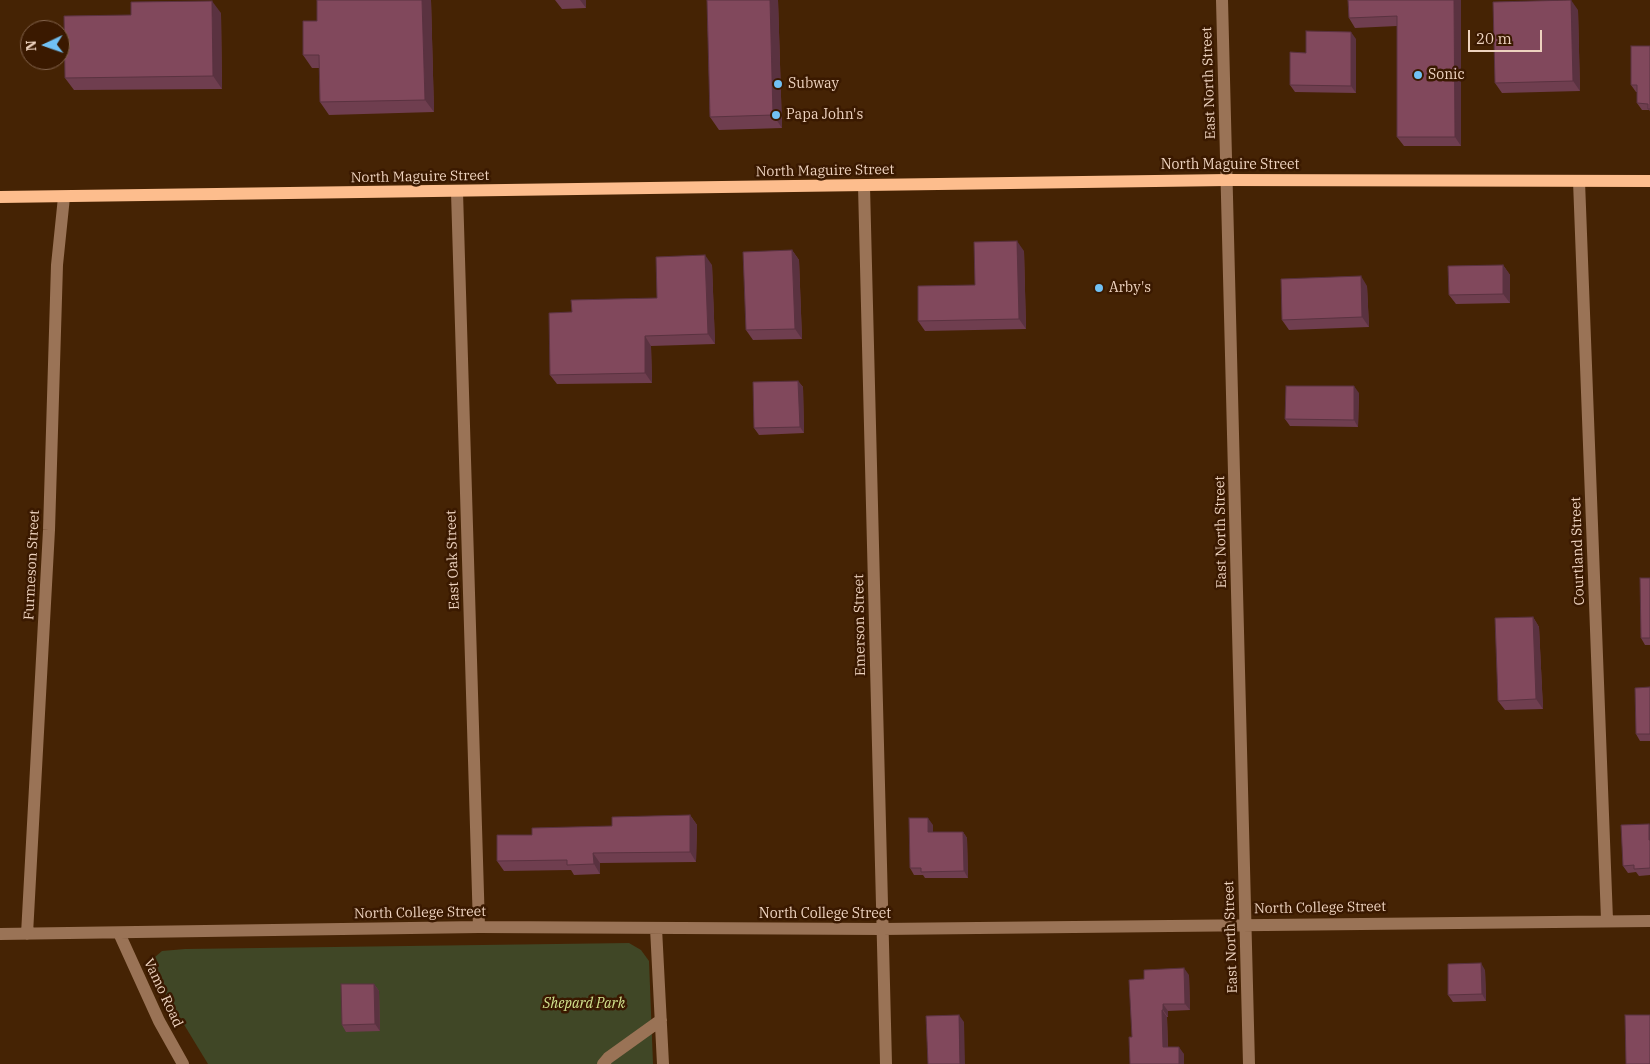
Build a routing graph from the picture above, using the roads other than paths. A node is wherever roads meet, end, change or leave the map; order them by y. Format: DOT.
graph roads {
  1 [pos="1222,0"];
  2 [pos="1227,180"];
  3 [pos="1579,181"];
  4 [pos="1650,181"];
  5 [pos="864,186"];
  6 [pos="457,192"];
  7 [pos="0,197"];
  8 [pos="64,197"];
  9 [pos="1608,920"];
  10 [pos="1650,921"];
  11 [pos="1245,924"];
  12 [pos="479,927"];
  13 [pos="656,928"];
  14 [pos="882,929"];
  15 [pos="119,933"];
  16 [pos="0,934"];
  17 [pos="27,934"];
  18 [pos="661,1020"];
  19 [pos="183,1064"];
  20 [pos="603,1064"];
  21 [pos="663,1064"];
  22 [pos="886,1064"];
  23 [pos="1249,1064"];
  1 -- 2 [label="street, East North Street"];
  2 -- 3 [label="main road, North Maguire Street"];
  2 -- 5 [label="main road, North Maguire Street"];
  2 -- 11 [label="street, East North Street"];
  3 -- 4 [label="main road, North Maguire Street"];
  3 -- 9 [label="street, Courtland Street"];
  5 -- 6 [label="main road, North Maguire Street"];
  5 -- 14 [label="street, Emerson Street"];
  6 -- 8 [label="main road, North Maguire Street"];
  6 -- 12 [label="street, East Oak Street"];
  7 -- 8 [label="main road, North Maguire Street"];
  8 -- 17 [label="street, Furmeson Street"];
  9 -- 10 [label="street, North College Street"];
  9 -- 11 [label="street, North College Street"];
  11 -- 14 [label="street, North College Street"];
  11 -- 23 [label="street, East North Street"];
  12 -- 13 [label="street, North College Street"];
  12 -- 15 [label="street, North College Street"];
  13 -- 14 [label="street, North College Street"];
  13 -- 18 [label="street"];
  14 -- 22 [label="street, Emerson Street"];
  15 -- 17 [label="street, North College Street"];
  15 -- 19 [label="street, Vamo Road"];
  16 -- 17 [label="street, North College Street"];
  18 -- 20 [label="street"];
  18 -- 21 [label="street"];
}
